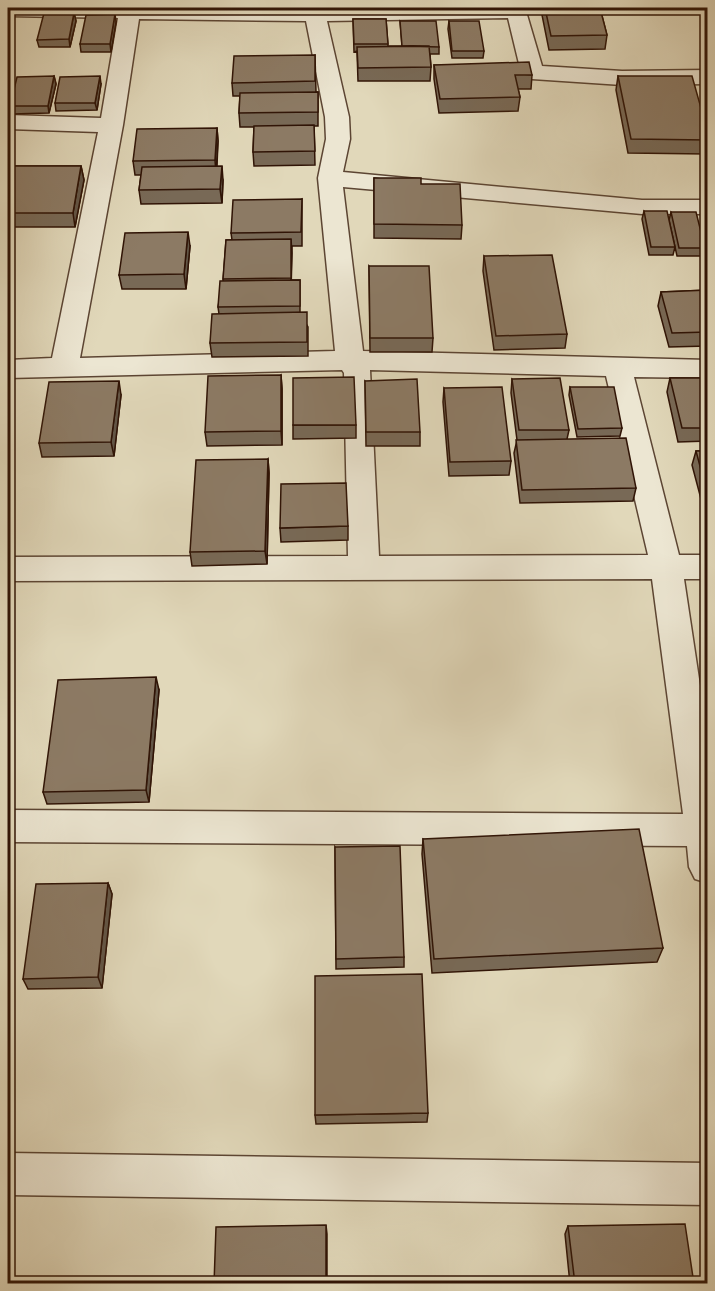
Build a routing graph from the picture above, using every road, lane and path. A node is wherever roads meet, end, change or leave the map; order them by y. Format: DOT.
graph roads {
  1 [pos="8,10"];
  2 [pos="130,11"];
  3 [pos="315,15"];
  4 [pos="708,77"];
  5 [pos="8,122"];
  6 [pos="111,126"];
  7 [pos="330,178"];
  8 [pos="708,207"];
  9 [pos="350,360"];
  10 [pos="64,368"];
  11 [pos="618,368"];
  12 [pos="8,369"];
  13 [pos="708,369"];
  14 [pos="666,566"];
  15 [pos="364,567"];
  16 [pos="708,567"];
  17 [pos="8,569"];
  18 [pos="8,826"];
  19 [pos="706,830"];
  20 [pos="708,867"];
  21 [pos="8,1174"];
  22 [pos="708,1184"];
  1 -- 2 [label="street"];
  2 -- 3 [label="street"];
  2 -- 6 [label="street"];
  3 -- 4 [label="street"];
  3 -- 7 [label="street"];
  5 -- 6 [label="street"];
  6 -- 10 [label="street"];
  7 -- 8 [label="street"];
  7 -- 9 [label="street"];
  9 -- 10 [label="street"];
  9 -- 11 [label="street"];
  9 -- 15 [label="street"];
  10 -- 12 [label="street"];
  11 -- 13 [label="street"];
  11 -- 14 [label="street"];
  14 -- 15 [label="street"];
  14 -- 16 [label="street"];
  14 -- 19 [label="street"];
  15 -- 17 [label="street"];
  18 -- 19 [label="street"];
  19 -- 20 [label="street"];
  21 -- 22 [label="street"];
}
